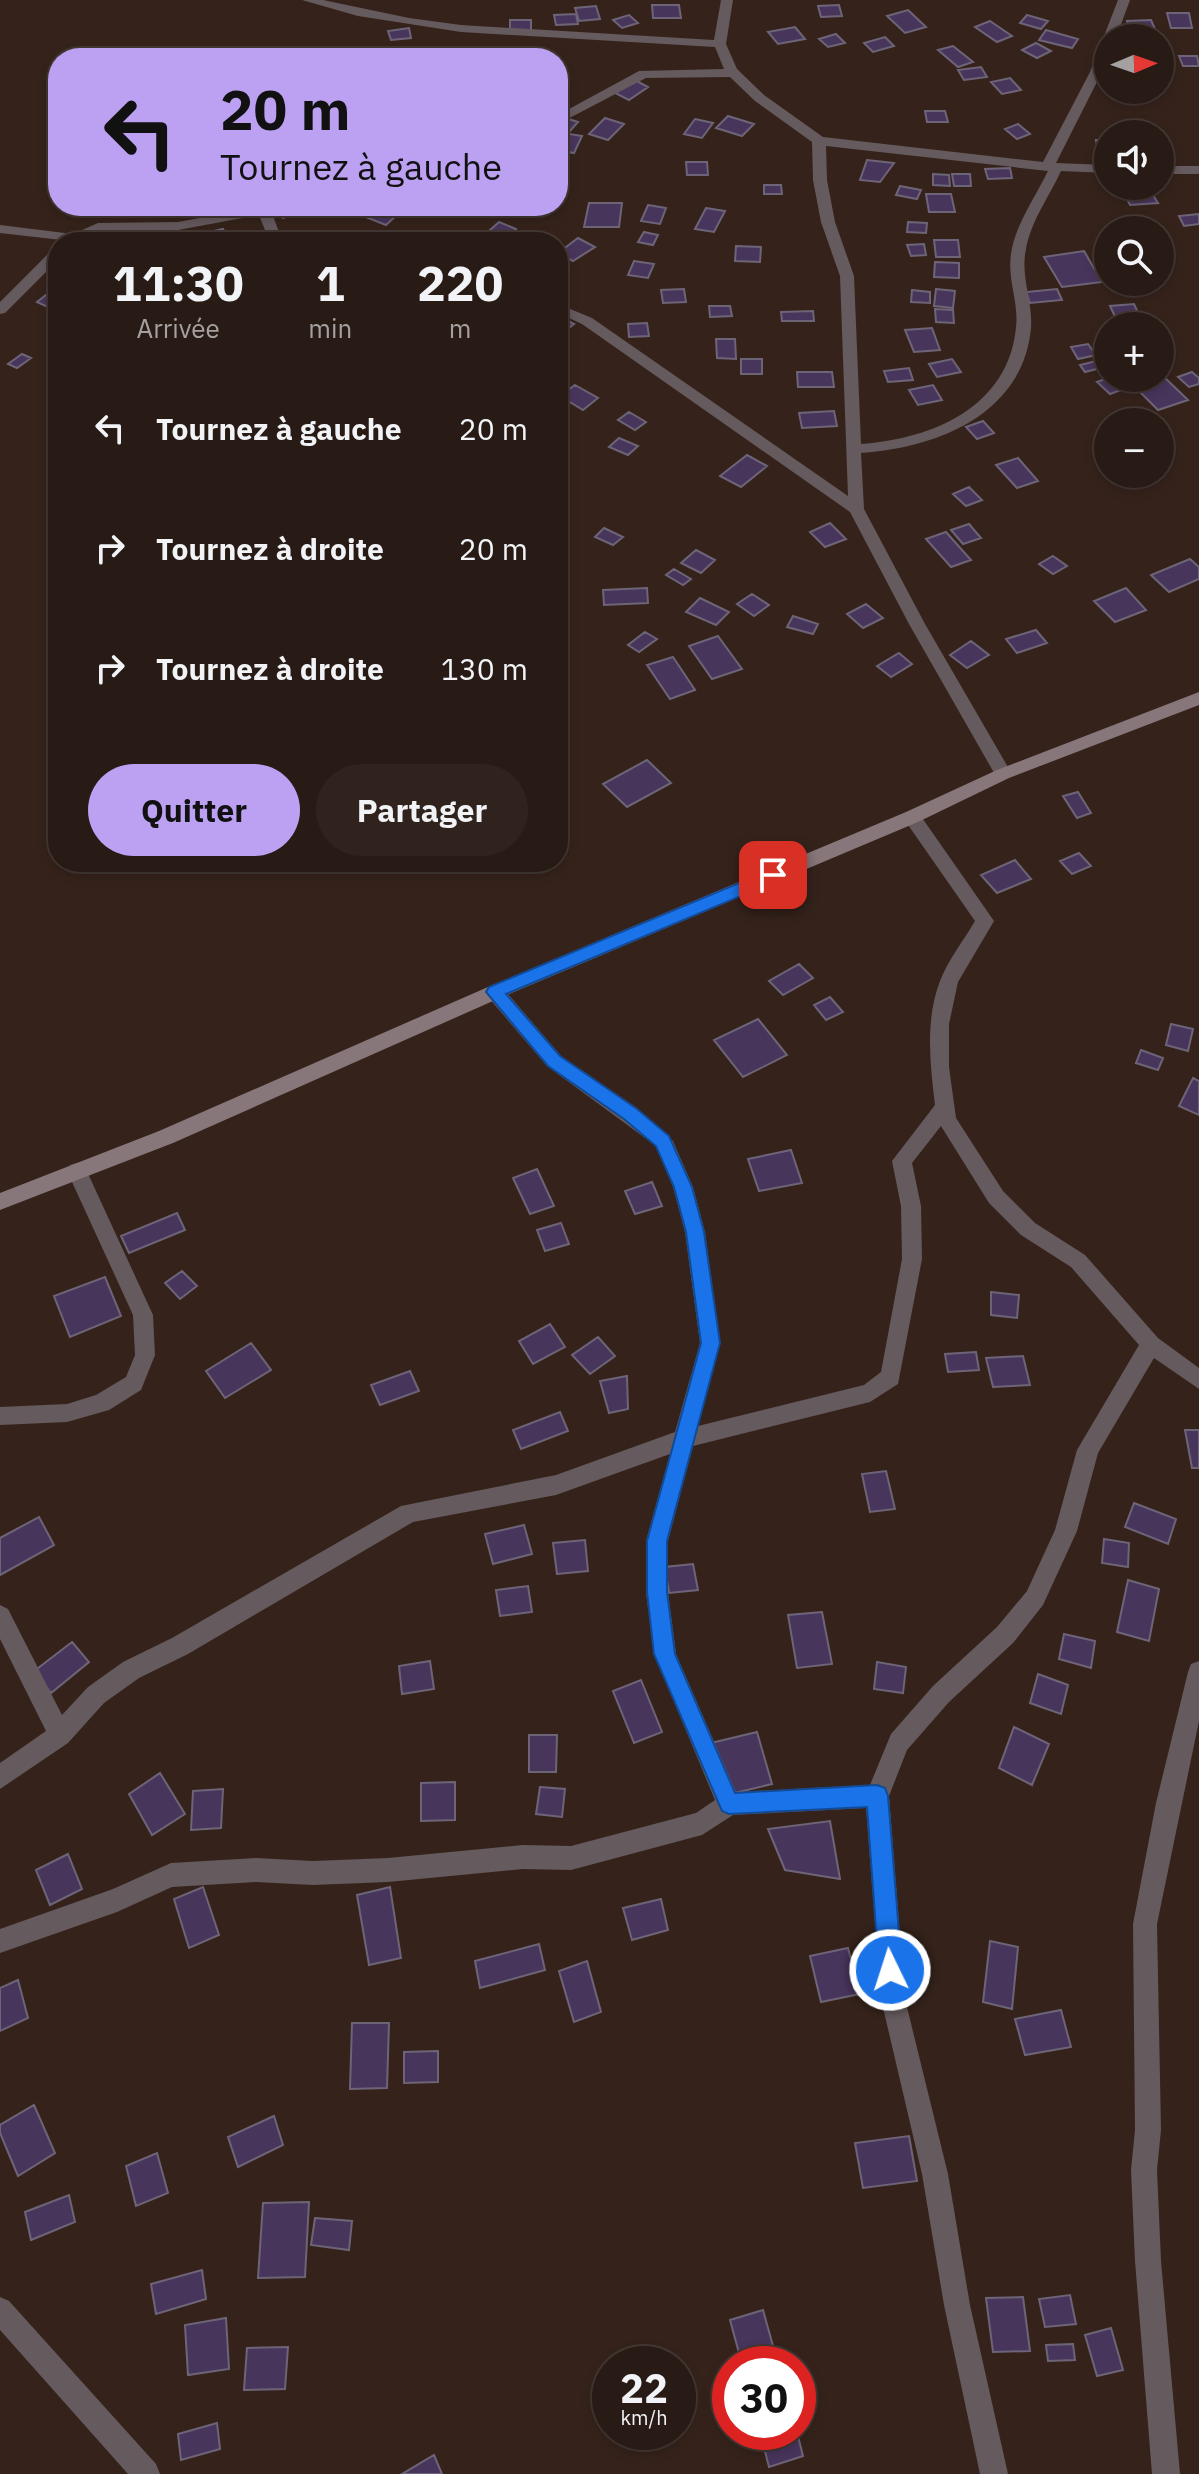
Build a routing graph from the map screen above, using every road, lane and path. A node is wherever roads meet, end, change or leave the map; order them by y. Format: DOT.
graph roads {
  1 [pos="308,0"];
  2 [pos="727,0"];
  3 [pos="1124,0"];
  4 [pos="1115,24"];
  5 [pos="720,44"];
  6 [pos="731,73"];
  7 [pos="1094,76"];
  8 [pos="568,115"];
  9 [pos="819,141"];
  10 [pos="1051,167"];
  11 [pos="1094,169"];
  12 [pos="1174,170"];
  13 [pos="1199,170"];
  14 [pos="213,216"];
  15 [pos="0,229"];
  16 [pos="87,232"];
  17 [pos="48,237"];
  18 [pos="48,263"];
  19 [pos="0,310"];
  20 [pos="568,312"];
  21 [pos="854,449"];
  22 [pos="856,509"];
  23 [pos="1199,698"];
  24 [pos="1003,774"];
  25 [pos="912,817"];
  26 [pos="495,992"];
  27 [pos="944,1108"];
  28 [pos="77,1171"];
  29 [pos="0,1202"];
  30 [pos="1151,1344"];
  31 [pos="1199,1380"];
  32 [pos="0,1416"];
  33 [pos="684,1439"];
  34 [pos="0,1616"];
  35 [pos="1199,1672"];
  36 [pos="60,1735"];
  37 [pos="0,1777"];
  38 [pos="877,1796"];
  39 [pos="729,1804"];
  40 [pos="0,1941"];
  41 [pos="0,2310"];
  42 [pos="146,2474"];
  43 [pos="994,2474"];
  44 [pos="1166,2474"];
  1 -- 5 [label="street"];
  2 -- 5 [label="street"];
  3 -- 4 [label="street"];
  5 -- 6 [label="street"];
  6 -- 8 [label="street"];
  6 -- 9 [label="street"];
  7 -- 10 [label="street"];
  9 -- 10 [label="street"];
  9 -- 21 [label="street"];
  10 -- 11 [label="street"];
  10 -- 21 [label="street"];
  12 -- 13 [label="street"];
  14 -- 16 [label="street"];
  15 -- 17 [label="street"];
  18 -- 19 [label="street"];
  20 -- 22 [label="street"];
  21 -- 22 [label="street"];
  22 -- 24 [label="street"];
  23 -- 24 [label="street"];
  24 -- 25 [label="street"];
  25 -- 26 [label="street"];
  25 -- 27 [label="street"];
  26 -- 28 [label="street"];
  26 -- 33 [label="street"];
  27 -- 30 [label="street"];
  27 -- 33 [label="street"];
  28 -- 29 [label="street"];
  28 -- 32 [label="street"];
  30 -- 31 [label="street"];
  30 -- 38 [label="street"];
  33 -- 36 [label="street"];
  33 -- 39 [label="street"];
  34 -- 36 [label="street"];
  35 -- 44 [label="street"];
  36 -- 37 [label="street"];
  38 -- 39 [label="street"];
  38 -- 43 [label="street"];
  39 -- 40 [label="street"];
  41 -- 42 [label="street"];
}
